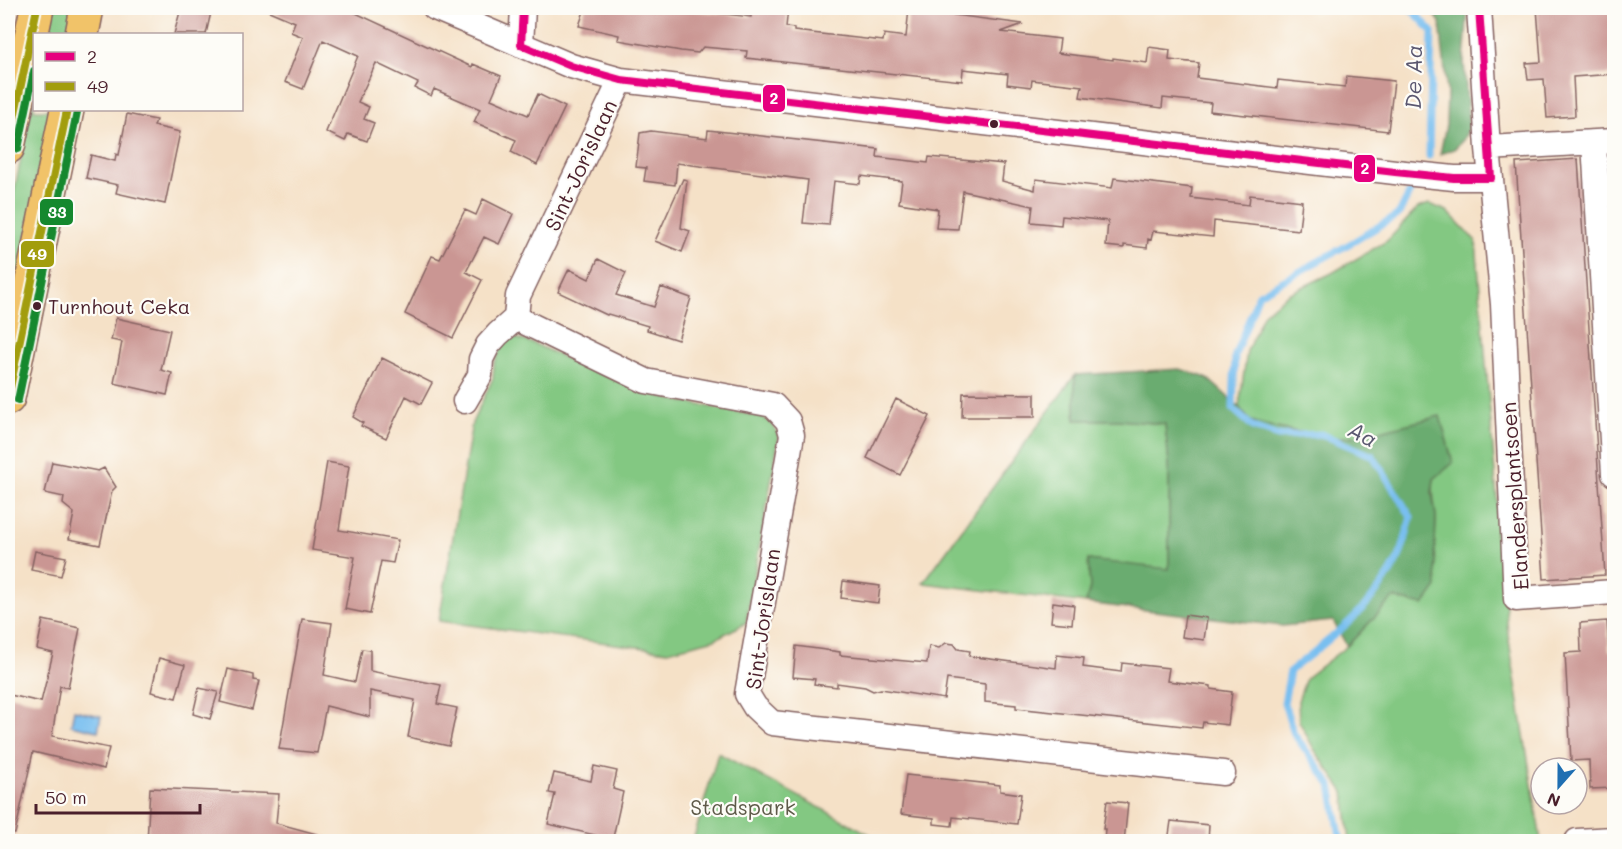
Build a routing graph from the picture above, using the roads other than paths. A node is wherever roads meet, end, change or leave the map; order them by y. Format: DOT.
graph roads {
  1 [pos="37,8"];
  2 [pos="87,8"];
  3 [pos="435,8"];
  4 [pos="523,8"];
  5 [pos="1479,8"];
  6 [pos="82,33"];
  7 [pos="521,45"];
  8 [pos="621,80"];
  9 [pos="67,111"];
  10 [pos="1604,142"];
  11 [pos="8,147"];
  12 [pos="1488,148"];
  13 [pos="1491,178"];
  14 [pos="516,318"];
  15 [pos="8,398"];
  16 [pos="465,401"];
  17 [pos="1614,474"];
  18 [pos="1614,592"];
  19 [pos="1223,773"];
  20 [pos="1614,839"];
  21 [pos="1577,841"];
  1 -- 11 [label="main road"];
  2 -- 6 [label="main road"];
  3 -- 7 [label="street"];
  4 -- 7 [label="street"];
  5 -- 12 [label="street"];
  7 -- 8 [label="street"];
  8 -- 13 [label="street"];
  8 -- 14 [label="street, Sint-Jorislaan"];
  9 -- 15 [label="main road"];
  10 -- 12 [label="street"];
  10 -- 17 [label="street"];
  12 -- 13 [label="street"];
  13 -- 18 [label="street, Elandersplantsoen"];
  14 -- 16 [label="street"];
  14 -- 19 [label="street, Sint-Jorislaan"];
  20 -- 21 [label="street"];
}
